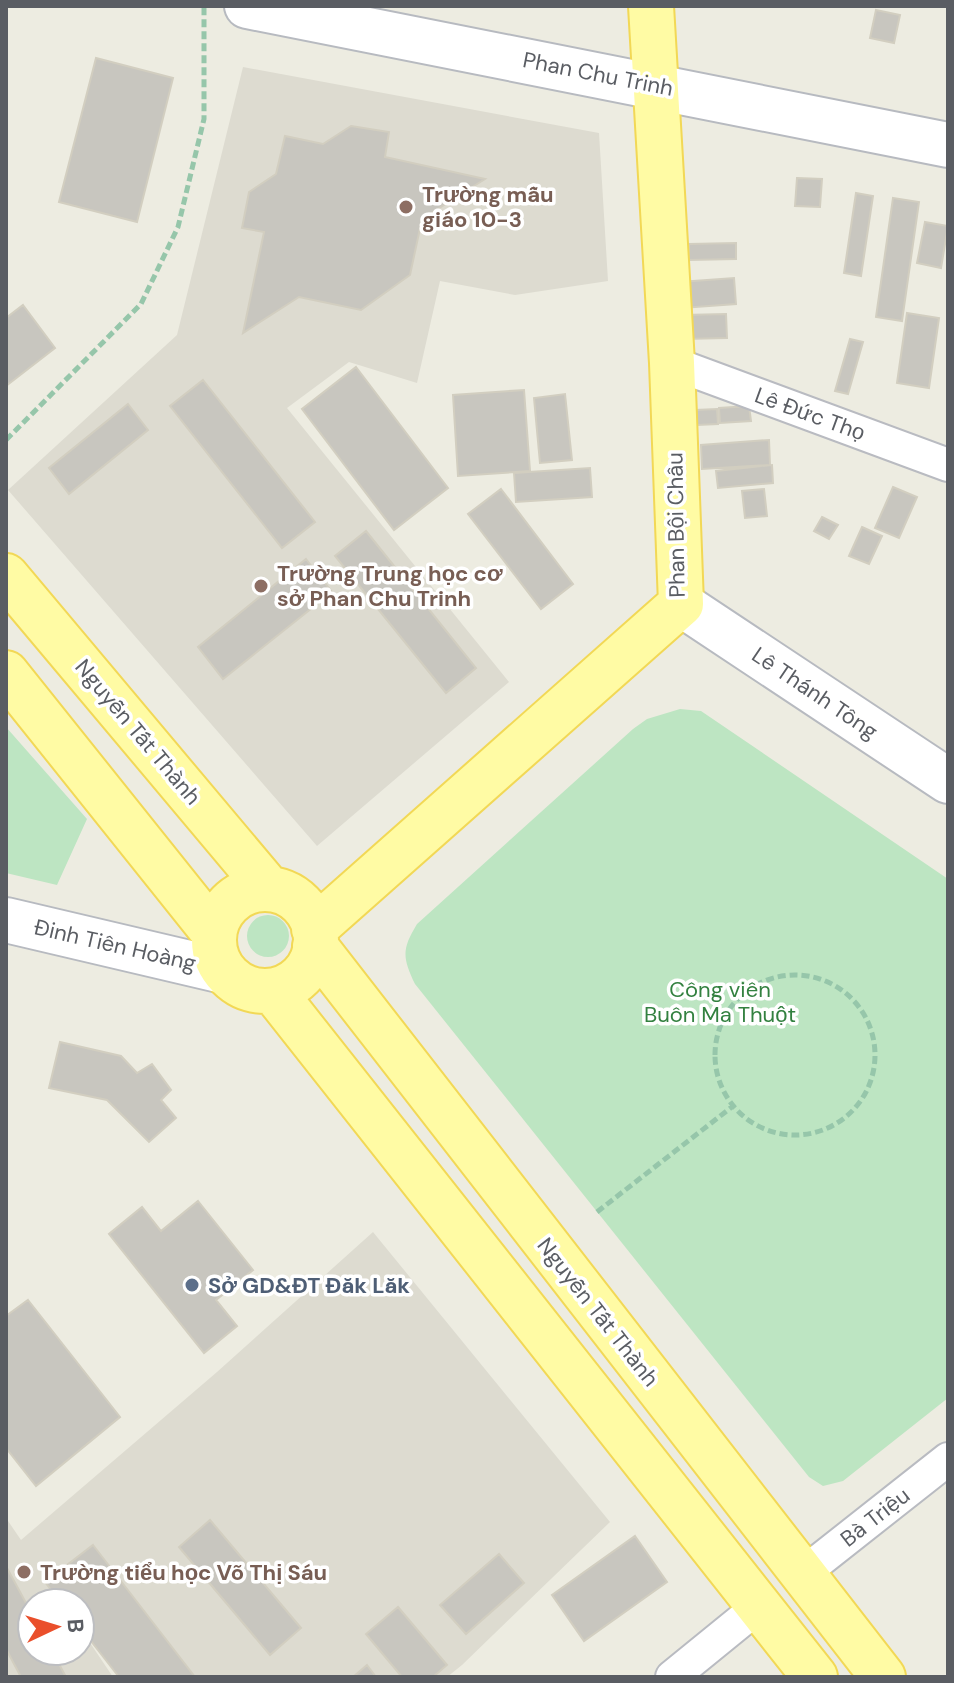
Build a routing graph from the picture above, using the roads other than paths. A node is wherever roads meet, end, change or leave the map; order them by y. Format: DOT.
graph roads {
  1 [pos="247,6"];
  2 [pos="651,6"];
  3 [pos="656,85"];
  4 [pos="948,145"];
  5 [pos="672,363"];
  6 [pos="948,465"];
  7 [pos="6,576"];
  8 [pos="681,604"];
  9 [pos="6,673"];
  10 [pos="948,781"];
  11 [pos="269,889"];
  12 [pos="6,920"];
  13 [pos="315,938"];
  14 [pos="219,952"];
  15 [pos="273,991"];
  16 [pos="948,1459"];
  17 [pos="801,1575"];
  18 [pos="758,1607"];
  19 [pos="672,1677"];
  20 [pos="815,1677"];
  21 [pos="883,1677"];
  1 -- 3 [label="main road, Phan Chu Trinh"];
  2 -- 3 [label="main road, Phan Bội Châu"];
  3 -- 4 [label="main road, Phan Chu Trinh"];
  3 -- 5 [label="main road, Phan Bội Châu"];
  5 -- 6 [label="street, Lê Đức Thọ"];
  5 -- 8 [label="main road, Phan Bội Châu"];
  7 -- 11 [label="main road, Nguyễn Tất Thành"];
  8 -- 10 [label="main road, Lê Thánh Tông"];
  8 -- 13 [label="main road, Phan Bội Châu"];
  9 -- 14 [label="main road"];
  11 -- 13 [label="main road"];
  11 -- 14 [label="main road"];
  12 -- 14 [label="main road, Đinh Tiên Hoàng"];
  13 -- 15 [label="main road"];
  13 -- 17 [label="main road, Nguyễn Tất Thành"];
  14 -- 15 [label="main road"];
  15 -- 18 [label="main road"];
  16 -- 17 [label="street, Bà Triệu"];
  17 -- 18 [label="main road"];
  17 -- 21 [label="main road, Nguyễn Tất Thành"];
  18 -- 19 [label="street"];
  18 -- 20 [label="main road"];
}
